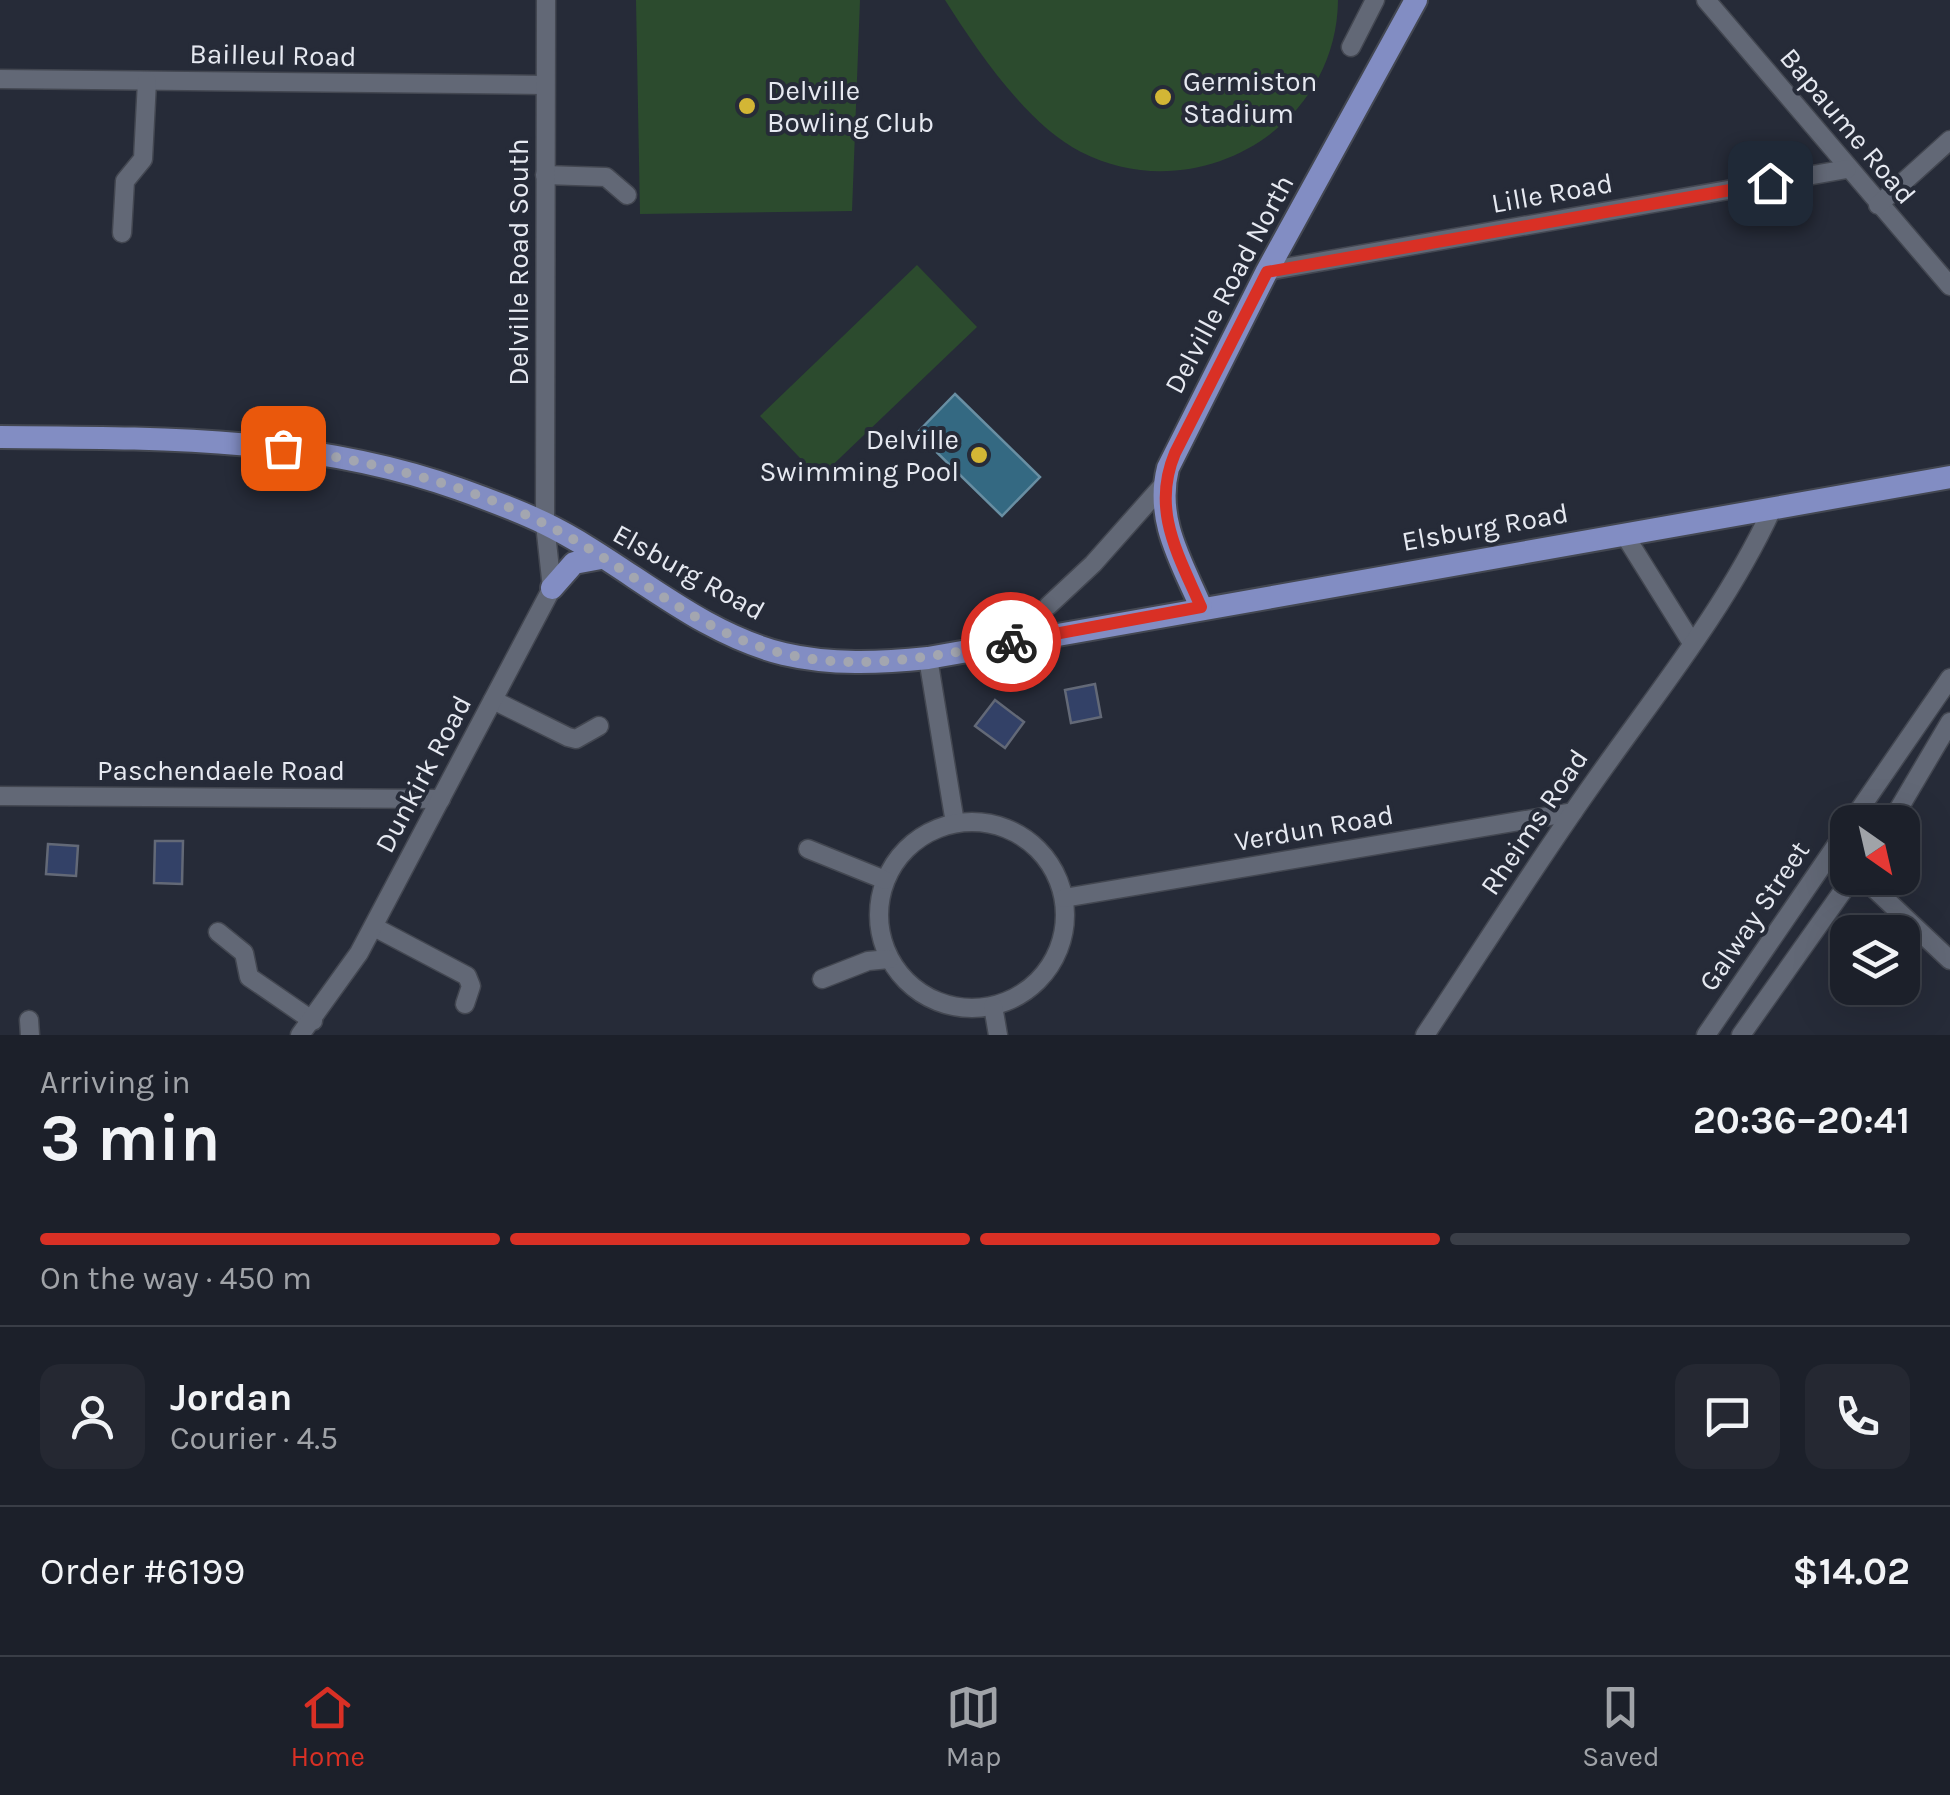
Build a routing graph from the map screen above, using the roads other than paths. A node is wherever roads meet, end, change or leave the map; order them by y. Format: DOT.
graph roads {
  1 [pos="546,0"];
  2 [pos="1375,0"];
  3 [pos="1416,0"];
  4 [pos="1706,0"];
  5 [pos="1352,47"];
  6 [pos="0,80"];
  7 [pos="147,81"];
  8 [pos="545,85"];
  9 [pos="1950,140"];
  10 [pos="1847,169"];
  11 [pos="545,175"];
  12 [pos="627,194"];
  13 [pos="1878,205"];
  14 [pos="122,233"];
  15 [pos="1267,272"];
  16 [pos="1950,286"];
  17 [pos="0,437"];
  18 [pos="1949,478"];
  19 [pos="1164,484"];
  20 [pos="1772,509"];
  21 [pos="545,524"];
  22 [pos="1624,534"];
  23 [pos="602,558"];
  24 [pos="552,588"];
  25 [pos="1048,606"];
  26 [pos="1201,607"];
  27 [pos="1692,643"];
  28 [pos="928,658"];
  29 [pos="1950,678"];
  30 [pos="493,700"];
  31 [pos="1950,722"];
  32 [pos="599,726"];
  33 [pos="0,796"];
  34 [pos="441,799"];
  35 [pos="1863,805"];
  36 [pos="1901,805"];
  37 [pos="1572,812"];
  38 [pos="955,824"];
  39 [pos="808,849"];
  40 [pos="1830,854"];
  41 [pos="886,880"];
  42 [pos="1840,895"];
  43 [pos="1882,895"];
  44 [pos="1064,898"];
  45 [pos="374,926"];
  46 [pos="218,932"];
  47 [pos="889,959"];
  48 [pos="1950,960"];
  49 [pos="822,979"];
  50 [pos="465,1004"];
  51 [pos="993,1006"];
  52 [pos="306,1028"];
  53 [pos="998,1035"];
  54 [pos="1425,1035"];
  55 [pos="1706,1035"];
  56 [pos="1741,1035"];
  1 -- 8 [label="street, Delville Road South"];
  2 -- 5 [label="street"];
  3 -- 15 [label="main road, Delville Road North"];
  4 -- 10 [label="street, Bapaume Road"];
  6 -- 7 [label="street, Bailleul Road"];
  7 -- 8 [label="street, Bailleul Road"];
  7 -- 14 [label="street"];
  8 -- 11 [label="street, Delville Road South"];
  9 -- 13 [label="street"];
  10 -- 13 [label="street, Bapaume Road"];
  10 -- 15 [label="street, Lille Road"];
  11 -- 12 [label="street"];
  11 -- 21 [label="street, Delville Road South"];
  13 -- 16 [label="street, Bapaume Road"];
  15 -- 19 [label="main road, Delville Road North"];
  17 -- 21 [label="main road, Elsburg Road"];
  18 -- 20 [label="main road, Elsburg Road"];
  19 -- 25 [label="street"];
  19 -- 26 [label="main road, Delville Road North"];
  20 -- 22 [label="main road, Elsburg Road"];
  20 -- 27 [label="street, Rheims Road"];
  21 -- 23 [label="main road, Elsburg Road"];
  21 -- 24 [label="street"];
  22 -- 26 [label="main road, Elsburg Road"];
  22 -- 27 [label="street"];
  23 -- 24 [label="main road"];
  23 -- 28 [label="main road, Elsburg Road"];
  24 -- 30 [label="street, Dunkirk Road"];
  26 -- 28 [label="main road, Elsburg Road"];
  27 -- 37 [label="street, Rheims Road"];
  28 -- 38 [label="street"];
  29 -- 35 [label="street, Galway Street"];
  30 -- 32 [label="street"];
  30 -- 34 [label="street, Dunkirk Road"];
  31 -- 36 [label="street"];
  33 -- 34 [label="street, Paschendaele Road"];
  34 -- 45 [label="street, Dunkirk Road"];
  37 -- 44 [label="street, Verdun Road"];
  37 -- 54 [label="street, Rheims Road"];
  38 -- 41 [label="street"];
  38 -- 44 [label="street"];
  39 -- 41 [label="street"];
  40 -- 55 [label="street, Galway Street"];
  41 -- 47 [label="street"];
  42 -- 56 [label="street, Galway Street"];
  43 -- 48 [label="street"];
  44 -- 51 [label="street"];
  45 -- 50 [label="street"];
  45 -- 52 [label="street, Dunkirk Road"];
  46 -- 52 [label="street"];
  47 -- 49 [label="street"];
  47 -- 51 [label="street"];
  51 -- 53 [label="street"];
}
